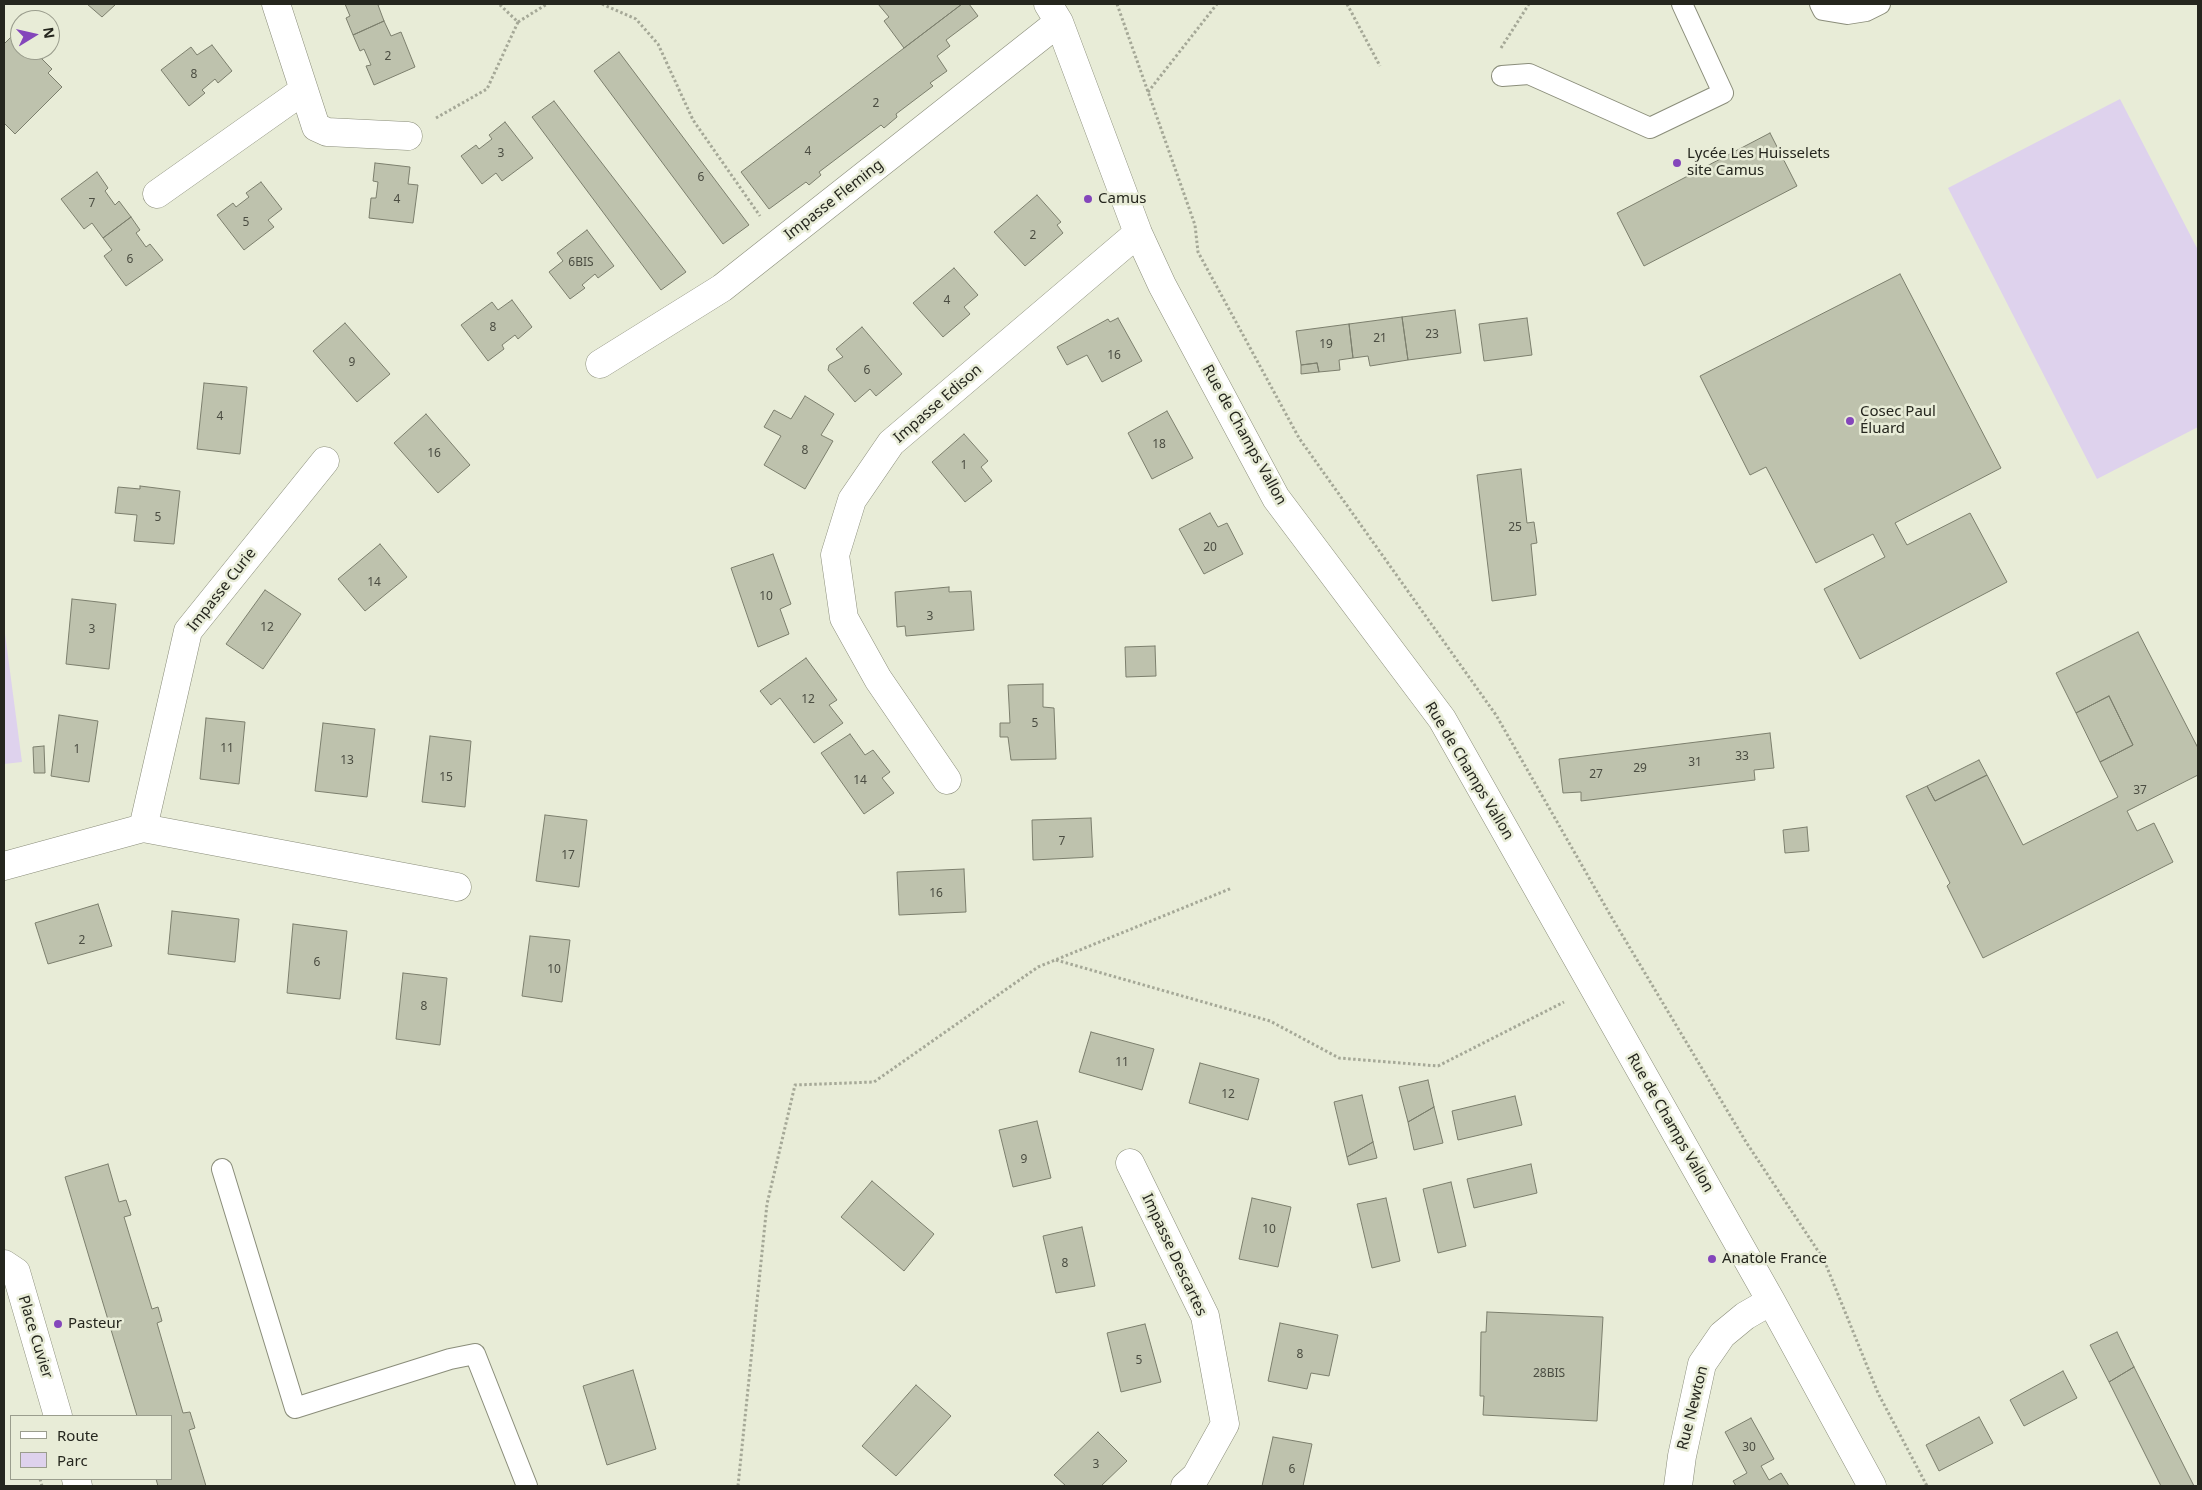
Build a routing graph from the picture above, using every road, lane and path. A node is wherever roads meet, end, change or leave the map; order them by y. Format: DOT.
graph roads {
  1 [pos="276,4"];
  2 [pos="499,4"];
  3 [pos="547,4"];
  4 [pos="602,4"];
  5 [pos="1117,4"];
  6 [pos="1217,4"];
  7 [pos="1347,4"];
  8 [pos="1529,4"];
  9 [pos="1682,4"];
  10 [pos="1820,4"];
  11 [pos="1880,4"];
  12 [pos="1053,13"];
  13 [pos="518,22"];
  14 [pos="1498,53"];
  15 [pos="1380,66"];
  16 [pos="1502,76"];
  17 [pos="304,90"];
  18 [pos="1148,92"];
  19 [pos="408,136"];
  20 [pos="157,194"];
  21 [pos="1138,233"];
  22 [pos="779,243"];
  23 [pos="600,364"];
  24 [pos="324,461"];
  25 [pos="947,780"];
  26 [pos="143,828"];
  27 [pos="4,866"];
  28 [pos="457,887"];
  29 [pos="1232,888"];
  30 [pos="1056,959"];
  31 [pos="1592,988"];
  32 [pos="1130,1163"];
  33 [pos="222,1169"];
  34 [pos="4,1264"];
  35 [pos="1771,1301"];
  36 [pos="58,1415"];
  37 [pos="527,1486"];
  38 [pos="738,1486"];
  39 [pos="1185,1486"];
  40 [pos="1678,1486"];
  41 [pos="1872,1486"];
  42 [pos="1927,1486"];
  1 -- 17 [label="street"];
  2 -- 13 [label="path"];
  3 -- 13 [label="path"];
  4 -- 22 [label="path"];
  5 -- 18 [label="path"];
  6 -- 18 [label="path"];
  7 -- 15 [label="path"];
  8 -- 14 [label="path"];
  9 -- 16 [label="lane"];
  10 -- 11 [label="lane"];
  12 -- 21 [label="street, Rue de Champs Vallon"];
  12 -- 22 [label="street, Impasse Fleming"];
  13 -- 19 [label="path"];
  17 -- 19 [label="street"];
  17 -- 20 [label="street"];
  18 -- 42 [label="path"];
  21 -- 25 [label="street, Impasse Edison"];
  21 -- 31 [label="street, Rue de Champs Vallon"];
  22 -- 23 [label="street, Impasse Fleming"];
  24 -- 26 [label="street, Impasse Curie"];
  26 -- 27 [label="street"];
  26 -- 28 [label="street"];
  29 -- 30 [label="path"];
  30 -- 31 [label="path"];
  30 -- 38 [label="path"];
  31 -- 35 [label="street, Rue de Champs Vallon"];
  32 -- 39 [label="street, Impasse Descartes"];
  33 -- 37 [label="lane"];
  34 -- 36 [label="street, Place Cuvier"];
  35 -- 40 [label="street, Rue Newton"];
  35 -- 41 [label="street, Rue de Champs Vallon"];
}
